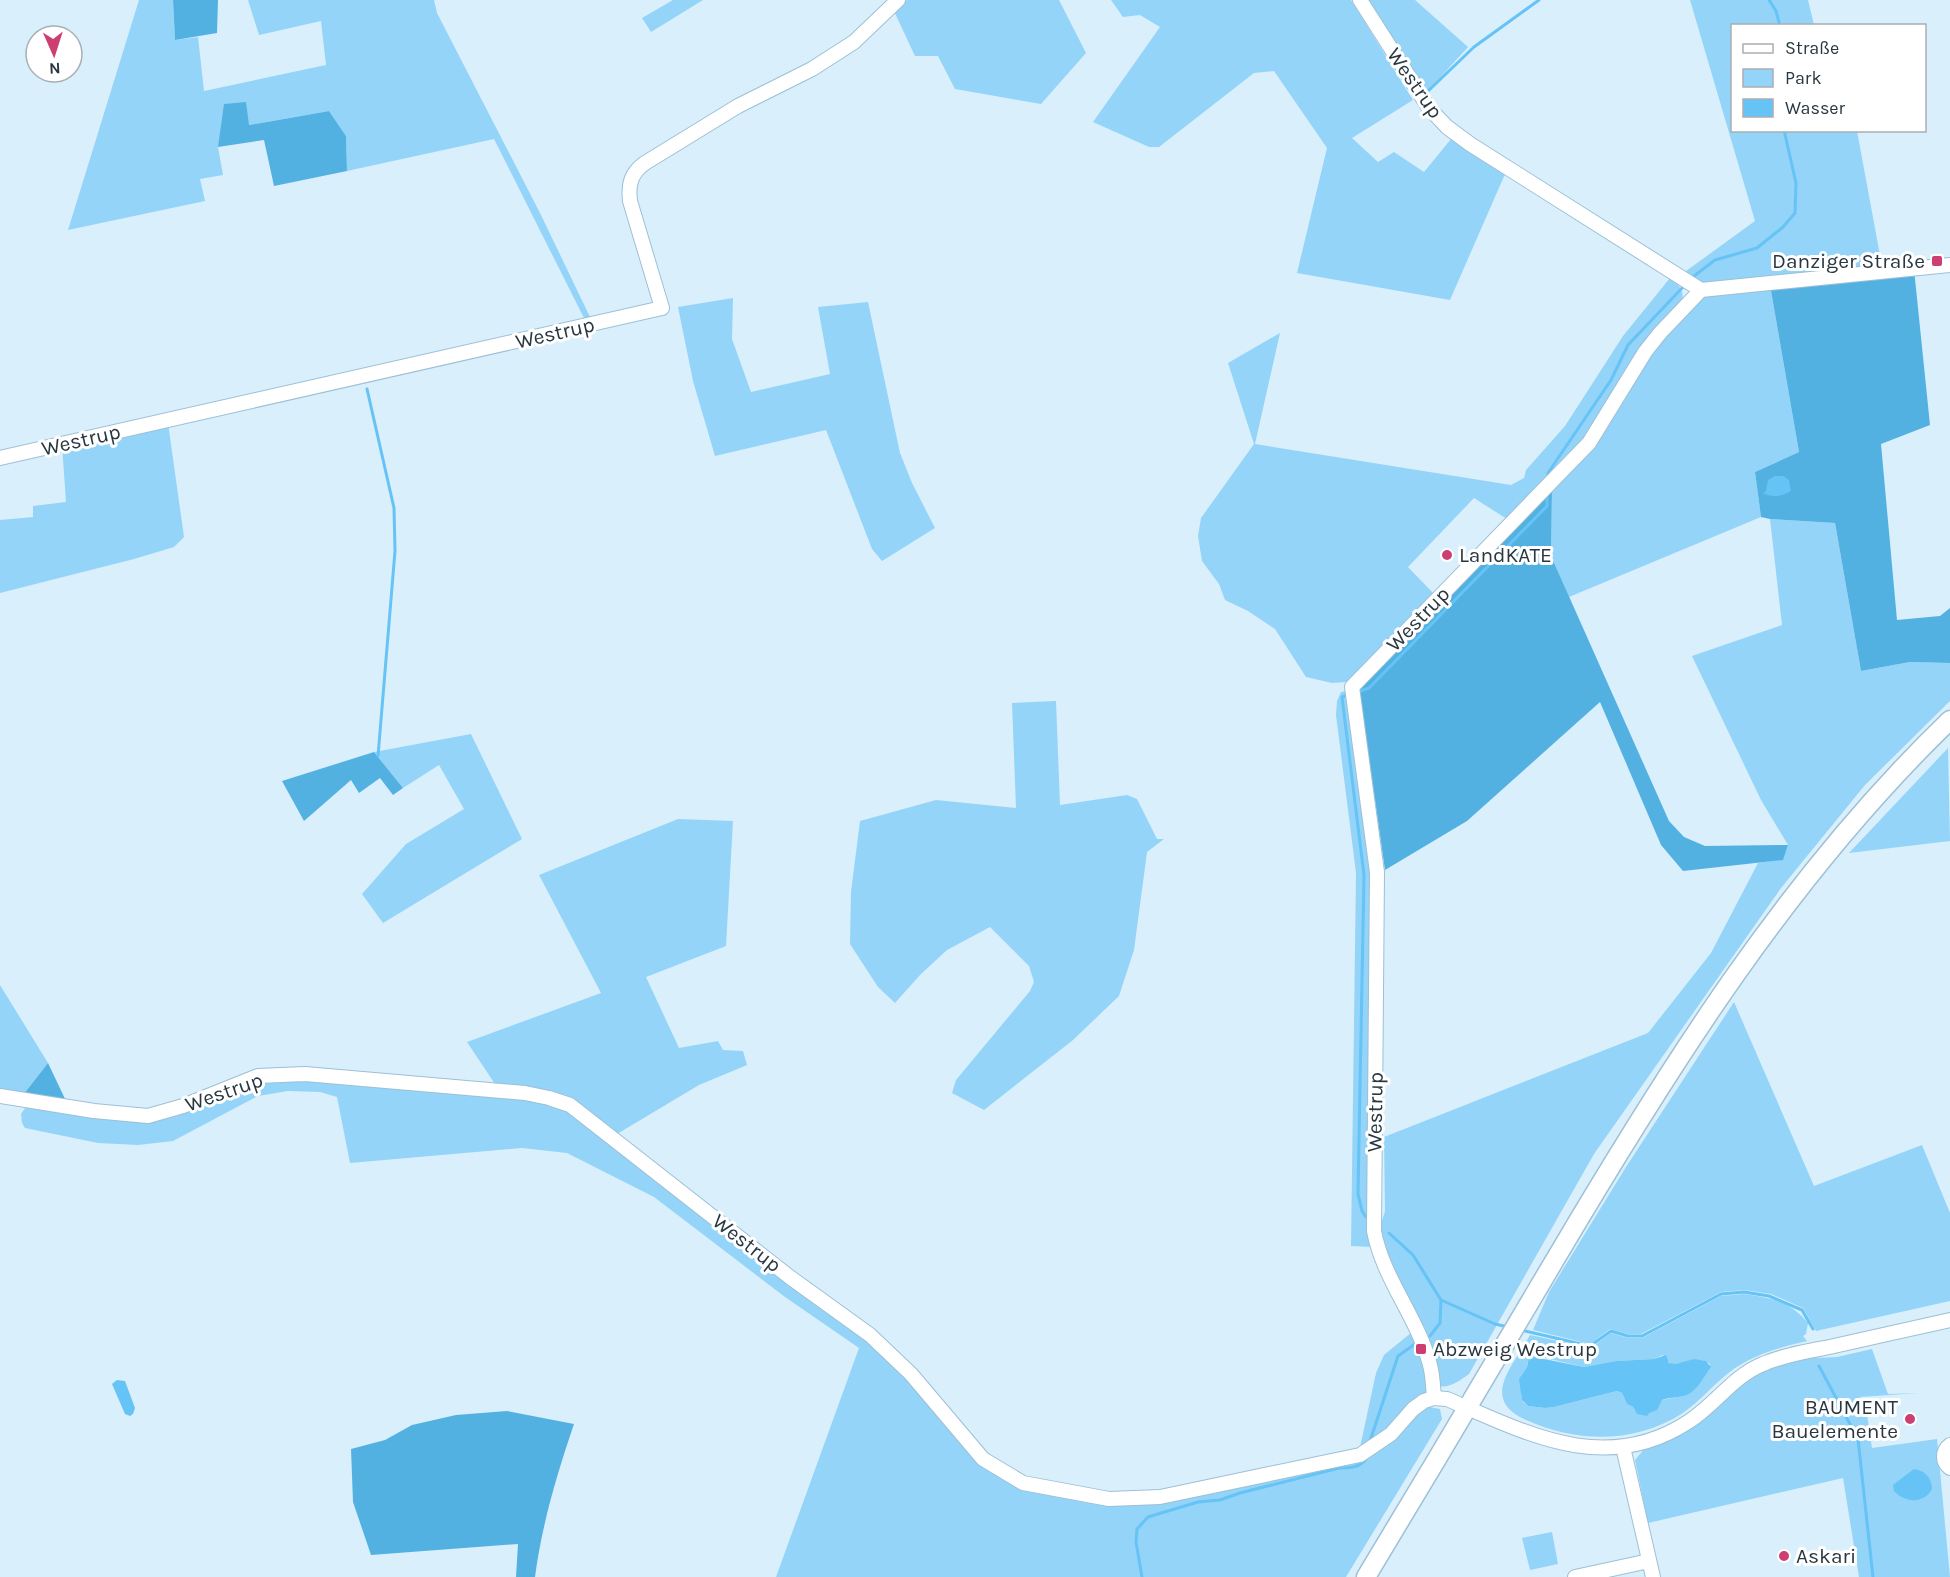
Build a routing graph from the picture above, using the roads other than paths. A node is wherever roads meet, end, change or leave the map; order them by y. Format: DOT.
graph roads {
  1 [pos="898,0"];
  2 [pos="1360,0"];
  3 [pos="1950,265"];
  4 [pos="1701,290"];
  5 [pos="0,458"];
  6 [pos="1950,720"];
  7 [pos="0,1096"];
  8 [pos="1950,1320"];
  9 [pos="1434,1398"];
  10 [pos="1468,1408"];
  11 [pos="1950,1445"];
  12 [pos="1623,1447"];
  13 [pos="1950,1468"];
  14 [pos="1649,1561"];
  15 [pos="1366,1577"];
  16 [pos="1575,1577"];
  17 [pos="1653,1577"];
  1 -- 5 [label="street, Westrup"];
  2 -- 4 [label="street, Westrup"];
  3 -- 4 [label="street"];
  4 -- 9 [label="street, Westrup"];
  6 -- 10 [label="main road"];
  7 -- 9 [label="street, Westrup"];
  8 -- 12 [label="street"];
  9 -- 10 [label="street"];
  10 -- 12 [label="street"];
  10 -- 15 [label="main road"];
  11 -- 13 [label="street"];
  12 -- 14 [label="street"];
  14 -- 16 [label="street"];
  14 -- 17 [label="street"];
}
